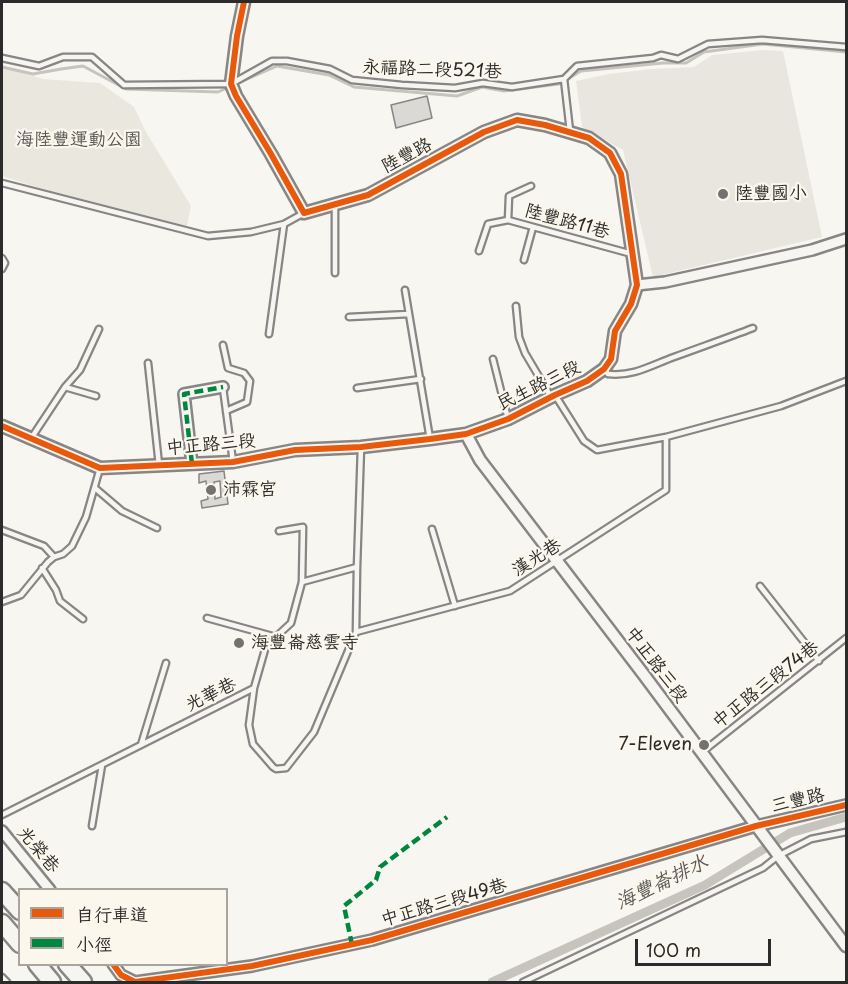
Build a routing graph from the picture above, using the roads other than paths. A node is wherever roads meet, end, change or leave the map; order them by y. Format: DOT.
graph roads {
  1 [pos="244,2"];
  2 [pos="846,47"];
  3 [pos="2,58"];
  4 [pos="564,79"];
  5 [pos="231,84"];
  6 [pos="570,131"];
  7 [pos="2,183"];
  8 [pos="531,186"];
  9 [pos="335,204"];
  10 [pos="304,213"];
  11 [pos="508,220"];
  12 [pos="284,224"];
  13 [pos="533,226"];
  14 [pos="846,239"];
  15 [pos="479,251"];
  16 [pos="632,254"];
  17 [pos="2,258"];
  18 [pos="524,260"];
  19 [pos="2,269"];
  20 [pos="335,273"];
  21 [pos="637,285"];
  22 [pos="405,290"];
  23 [pos="516,306"];
  24 [pos="409,314"];
  25 [pos="349,317"];
  26 [pos="753,328"];
  27 [pos="99,329"];
  28 [pos="269,334"];
  29 [pos="223,345"];
  30 [pos="493,359"];
  31 [pos="148,363"];
  32 [pos="604,369"];
  33 [pos="421,379"];
  34 [pos="846,381"];
  35 [pos="65,387"];
  36 [pos="223,387"];
  37 [pos="357,388"];
  38 [pos="96,396"];
  39 [pos="553,396"];
  40 [pos="226,411"];
  41 [pos="508,419"];
  42 [pos="2,426"];
  43 [pos="466,434"];
  44 [pos="666,437"];
  45 [pos="30,439"];
  46 [pos="430,440"];
  47 [pos="361,447"];
  48 [pos="233,462"];
  49 [pos="192,464"];
  50 [pos="159,465"];
  51 [pos="100,468"];
  52 [pos="95,488"];
  53 [pos="157,528"];
  54 [pos="432,529"];
  55 [pos="2,530"];
  56 [pos="279,531"];
  57 [pos="54,557"];
  58 [pos="557,562"];
  59 [pos="357,567"];
  60 [pos="42,568"];
  61 [pos="302,582"];
  62 [pos="760,586"];
  63 [pos="2,602"];
  64 [pos="455,606"];
  65 [pos="207,618"];
  66 [pos="84,619"];
  67 [pos="356,632"];
  68 [pos="277,637"];
  69 [pos="846,638"];
  70 [pos="819,661"];
  71 [pos="166,663"];
  72 [pos="254,688"];
  73 [pos="141,745"];
  74 [pos="702,753"];
  75 [pos="102,765"];
  76 [pos="846,805"];
  77 [pos="2,815"];
  78 [pos="92,826"];
  79 [pos="759,830"];
  80 [pos="2,831"];
  81 [pos="846,832"];
  82 [pos="776,854"];
  83 [pos="48,888"];
  84 [pos="2,891"];
  85 [pos="18,909"];
  86 [pos="2,923"];
  87 [pos="18,942"];
  88 [pos="846,946"];
  89 [pos="39,966"];
  90 [pos="69,966"];
  91 [pos="114,966"];
  92 [pos="2,977"];
  93 [pos="7,982"];
  94 [pos="52,982"];
  95 [pos="83,982"];
  96 [pos="135,982"];
  97 [pos="523,982"];
  1 -- 5 [label="street"];
  2 -- 4 [label="lane, 永福路二段521巷"];
  3 -- 5 [label="lane"];
  4 -- 5 [label="lane, 永福路二段521巷"];
  4 -- 6 [label="lane"];
  5 -- 10 [label="street"];
  6 -- 9 [label="street, 陸豐路"];
  6 -- 16 [label="street, 陸豐路"];
  7 -- 12 [label="lane"];
  8 -- 11 [label="lane"];
  9 -- 10 [label="street, 陸豐路"];
  9 -- 20 [label="lane"];
  10 -- 12 [label="lane"];
  11 -- 13 [label="lane, 陸豐路11巷"];
  11 -- 15 [label="lane, 陸豐路11巷"];
  12 -- 28 [label="lane"];
  13 -- 16 [label="lane, 陸豐路11巷"];
  13 -- 18 [label="lane"];
  14 -- 21 [label="street"];
  16 -- 21 [label="street, 陸豐路"];
  17 -- 19 [label="lane"];
  21 -- 32 [label="street, 民生路三段"];
  22 -- 24 [label="lane"];
  23 -- 39 [label="lane"];
  24 -- 25 [label="lane"];
  24 -- 33 [label="lane"];
  26 -- 32 [label="lane"];
  27 -- 35 [label="lane"];
  29 -- 40 [label="lane"];
  30 -- 41 [label="lane"];
  31 -- 50 [label="lane"];
  32 -- 39 [label="street, 民生路三段"];
  33 -- 37 [label="lane"];
  33 -- 46 [label="lane"];
  34 -- 44 [label="lane"];
  35 -- 38 [label="lane"];
  35 -- 45 [label="lane"];
  36 -- 40 [label="lane"];
  36 -- 49 [label="street"];
  39 -- 41 [label="street, 民生路三段"];
  39 -- 44 [label="lane"];
  40 -- 48 [label="lane"];
  41 -- 43 [label="street, 民生路三段"];
  42 -- 45 [label="street, 中正路三段"];
  43 -- 46 [label="street, 中正路三段"];
  43 -- 58 [label="street, 中正路三段"];
  44 -- 58 [label="lane, 漢光巷"];
  45 -- 51 [label="street, 中正路三段"];
  46 -- 47 [label="street, 中正路三段"];
  47 -- 48 [label="street, 中正路三段"];
  47 -- 59 [label="lane"];
  48 -- 49 [label="street, 中正路三段"];
  49 -- 50 [label="street, 中正路三段"];
  50 -- 51 [label="street, 中正路三段"];
  51 -- 52 [label="lane"];
  52 -- 53 [label="lane"];
  52 -- 57 [label="lane"];
  54 -- 64 [label="lane"];
  55 -- 57 [label="lane"];
  56 -- 61 [label="lane, 光華巷"];
  57 -- 60 [label="lane"];
  58 -- 64 [label="lane, 漢光巷"];
  58 -- 74 [label="street, 中正路三段"];
  59 -- 61 [label="lane"];
  59 -- 67 [label="lane"];
  60 -- 63 [label="lane"];
  60 -- 66 [label="lane"];
  61 -- 68 [label="lane, 光華巷"];
  62 -- 70 [label="lane"];
  64 -- 67 [label="lane, 漢光巷"];
  65 -- 68 [label="lane"];
  67 -- 72 [label="lane"];
  68 -- 72 [label="lane, 光華巷"];
  69 -- 70 [label="lane, 中正路三段74巷"];
  70 -- 74 [label="lane, 中正路三段74巷"];
  71 -- 73 [label="lane"];
  72 -- 73 [label="lane, 光華巷"];
  73 -- 75 [label="lane, 光華巷"];
  74 -- 79 [label="street, 中正路三段"];
  75 -- 77 [label="lane, 光華巷"];
  75 -- 78 [label="lane"];
  76 -- 79 [label="street, 三豐路"];
  79 -- 82 [label="street, 中正路三段"];
  79 -- 96 [label="street, 中正路三段49巷"];
  80 -- 83 [label="street, 光榮巷"];
  81 -- 82 [label="lane"];
  82 -- 88 [label="street"];
  82 -- 97 [label="lane"];
  84 -- 85 [label="highway"];
  86 -- 87 [label="highway"];
  89 -- 94 [label="highway"];
  90 -- 95 [label="highway"];
  91 -- 96 [label="street"];
  92 -- 93 [label="lane"];
}
